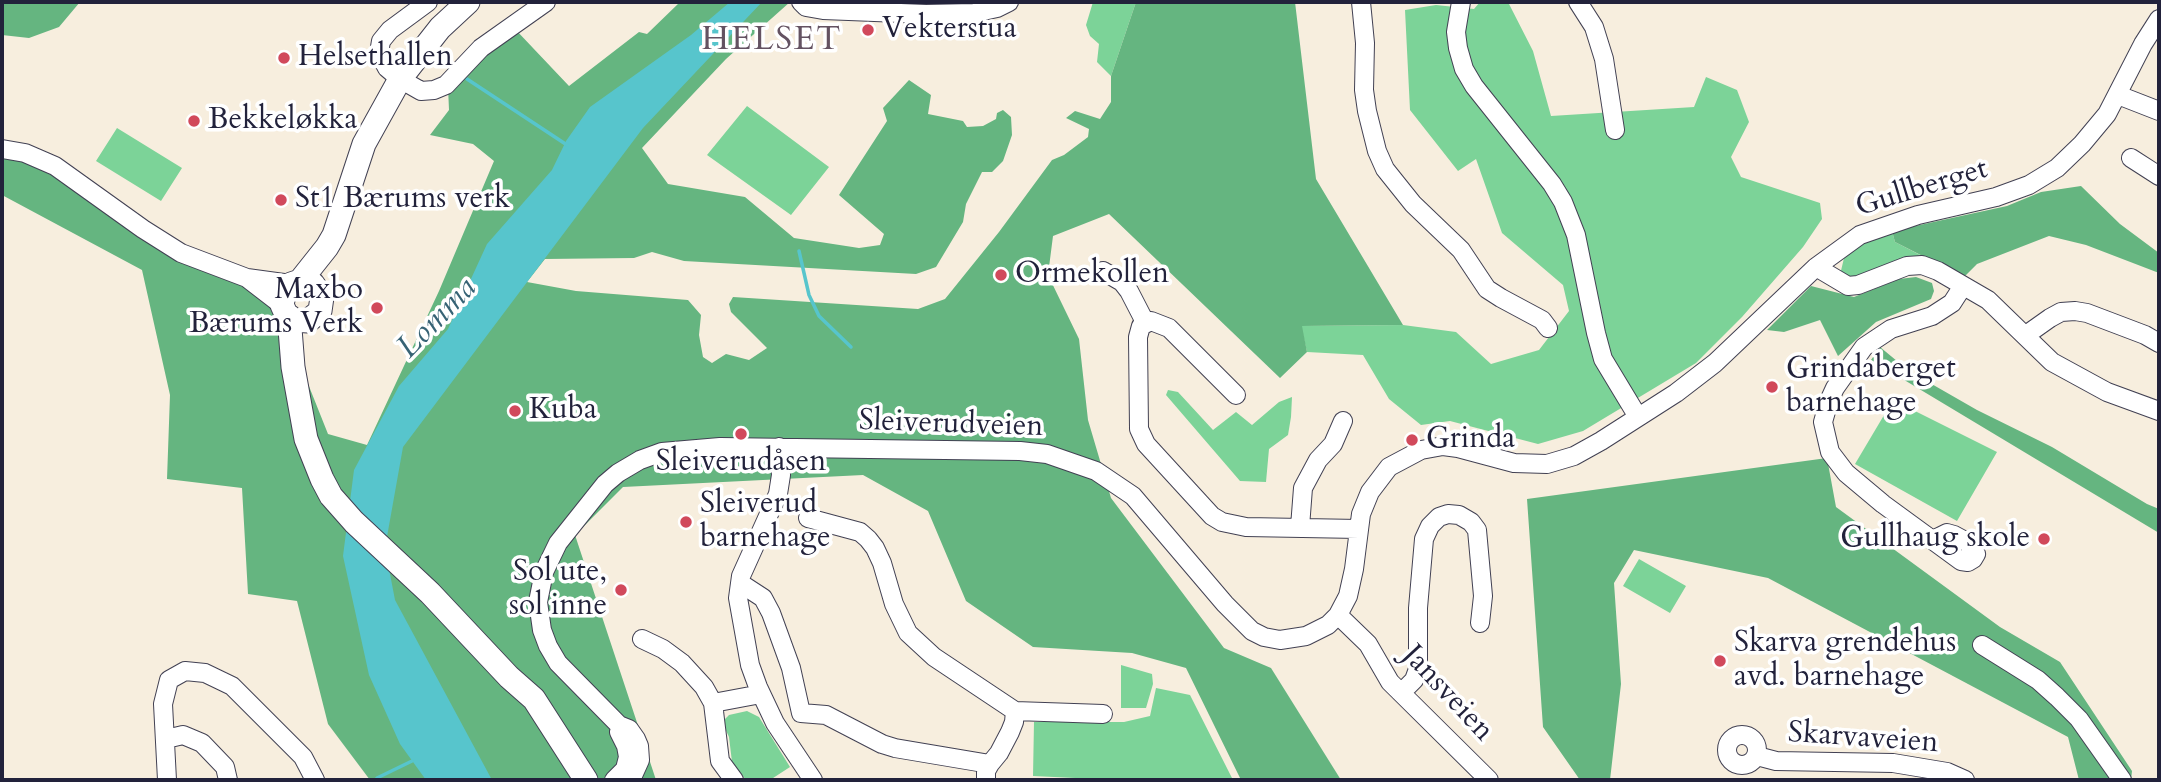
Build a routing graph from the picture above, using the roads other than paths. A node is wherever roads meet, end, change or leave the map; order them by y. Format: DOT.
graph roads {
  1 [pos="428,2"];
  2 [pos="468,2"];
  3 [pos="546,2"];
  4 [pos="800,2"];
  5 [pos="1009,2"];
  6 [pos="1361,2"];
  7 [pos="1460,2"];
  8 [pos="1578,2"];
  9 [pos="2159,19"];
  10 [pos="400,79"];
  11 [pos="2118,95"];
  12 [pos="2159,111"];
  13 [pos="379,117"];
  14 [pos="1615,130"];
  15 [pos="2,149"];
  16 [pos="2131,158"];
  17 [pos="2159,176"];
  18 [pos="1816,267"];
  19 [pos="1102,271"];
  20 [pos="247,278"];
  21 [pos="295,282"];
  22 [pos="1963,286"];
  23 [pos="319,307"];
  24 [pos="286,311"];
  25 [pos="1145,323"];
  26 [pos="1548,328"];
  27 [pos="2026,335"];
  28 [pos="2159,343"];
  29 [pos="1236,395"];
  30 [pos="300,402"];
  31 [pos="2159,411"];
  32 [pos="1638,417"];
  33 [pos="1343,421"];
  34 [pos="779,447"];
  35 [pos="808,518"];
  36 [pos="1300,527"];
  37 [pos="1359,529"];
  38 [pos="1933,540"];
  39 [pos="740,583"];
  40 [pos="1338,615"];
  41 [pos="1480,623"];
  42 [pos="642,639"];
  43 [pos="1982,645"];
  44 [pos="509,677"];
  45 [pos="761,694"];
  46 [pos="1401,694"];
  47 [pos="713,703"];
  48 [pos="1015,711"];
  49 [pos="1103,714"];
  50 [pos="619,724"];
  51 [pos="166,739"];
  52 [pos="1757,756"];
  53 [pos="988,772"];
  54 [pos="167,780"];
  55 [pos="228,780"];
  56 [pos="315,780"];
  57 [pos="568,780"];
  58 [pos="586,780"];
  59 [pos="614,780"];
  60 [pos="631,780"];
  61 [pos="734,780"];
  62 [pos="813,780"];
  63 [pos="1489,780"];
  64 [pos="1965,780"];
  65 [pos="2122,780"];
  1 -- 10 [label="street"];
  2 -- 10 [label="main road"];
  3 -- 10 [label="street"];
  4 -- 5 [label="street"];
  6 -- 26 [label="street"];
  7 -- 32 [label="street"];
  8 -- 14 [label="street"];
  9 -- 11 [label="street, Gullberget"];
  10 -- 13 [label="main road"];
  11 -- 12 [label="street"];
  11 -- 18 [label="street, Gullberget"];
  13 -- 21 [label="main road"];
  13 -- 23 [label="main road"];
  15 -- 20 [label="street"];
  16 -- 17 [label="street"];
  18 -- 22 [label="street"];
  18 -- 32 [label="street, Gullberget"];
  19 -- 25 [label="street"];
  20 -- 21 [label="street"];
  20 -- 24 [label="street"];
  21 -- 23 [label="main road"];
  21 -- 24 [label="main road"];
  22 -- 27 [label="street"];
  22 -- 38 [label="street"];
  23 -- 24 [label="main road"];
  23 -- 30 [label="main road"];
  24 -- 30 [label="main road"];
  25 -- 29 [label="street"];
  25 -- 36 [label="street"];
  27 -- 28 [label="street"];
  27 -- 31 [label="street"];
  30 -- 44 [label="main road"];
  32 -- 37 [label="street"];
  33 -- 36 [label="street"];
  34 -- 39 [label="street"];
  34 -- 40 [label="street, Sleiverudveien"];
  34 -- 50 [label="street, Sleiverudveien"];
  35 -- 48 [label="street"];
  36 -- 37 [label="street"];
  37 -- 40 [label="street"];
  39 -- 45 [label="street"];
  39 -- 53 [label="street"];
  40 -- 46 [label="street, Jansveien"];
  41 -- 46 [label="street"];
  42 -- 47 [label="street"];
  43 -- 65 [label="street"];
  44 -- 57 [label="main road"];
  44 -- 58 [label="main road"];
  45 -- 47 [label="street"];
  45 -- 62 [label="street"];
  46 -- 63 [label="street, Jansveien"];
  47 -- 61 [label="street"];
  48 -- 49 [label="street"];
  48 -- 53 [label="street"];
  50 -- 59 [label="street, Sleiverudveien"];
  50 -- 60 [label="street, Sleiverudveien"];
  51 -- 54 [label="street"];
  51 -- 55 [label="street"];
  51 -- 56 [label="street"];
  52 -- 64 [label="street, Skarvaveien"];
}
